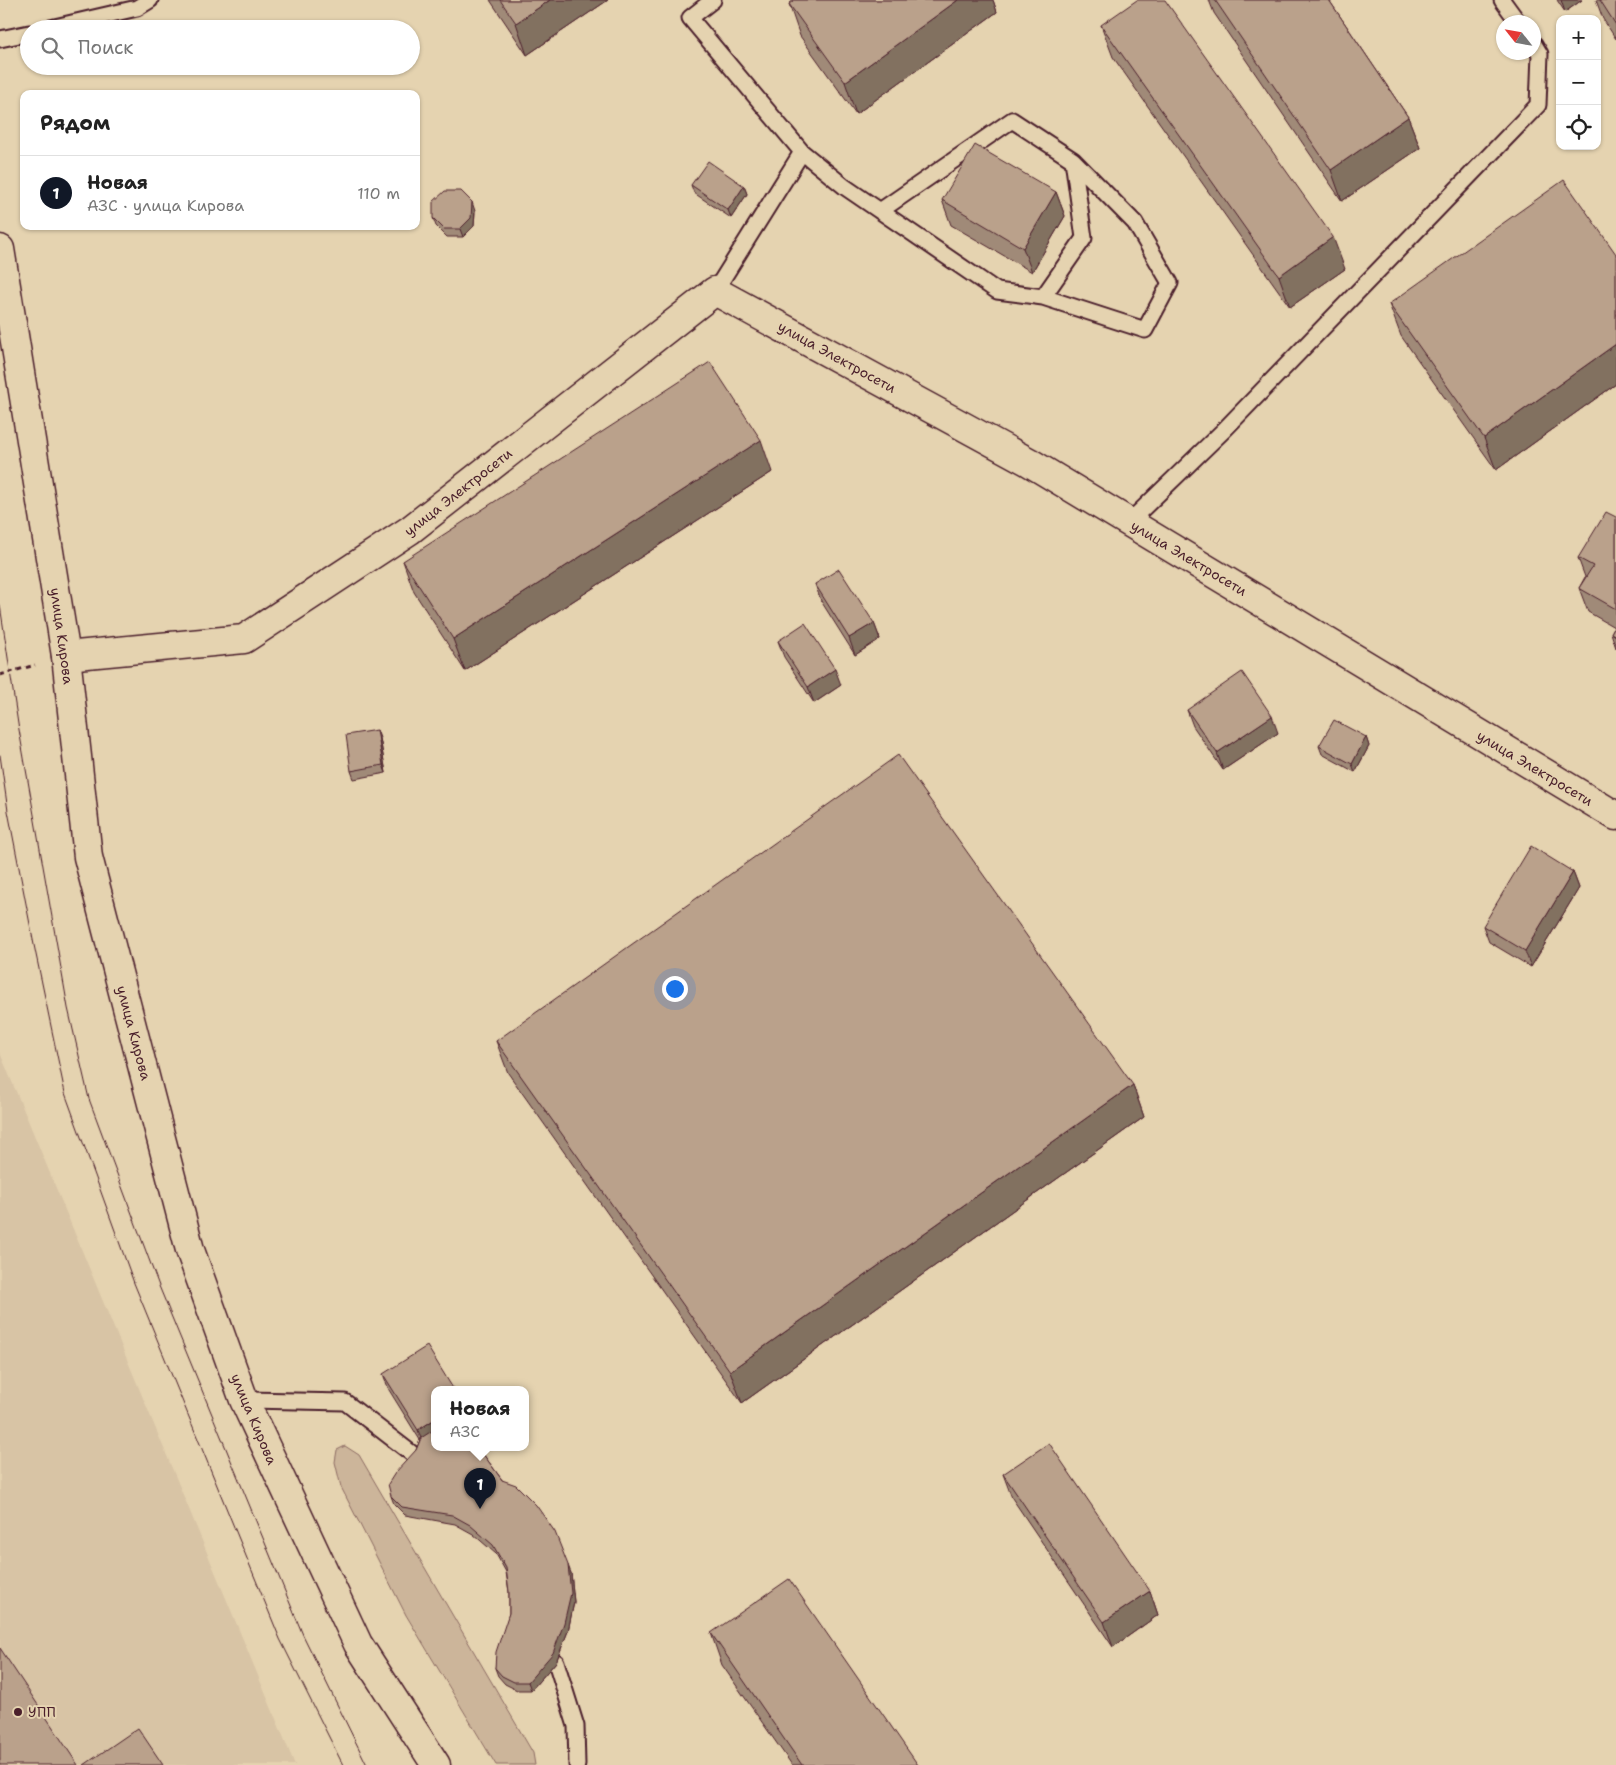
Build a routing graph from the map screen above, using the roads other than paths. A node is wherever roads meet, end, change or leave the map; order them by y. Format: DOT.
graph roads {
  1 [pos="150,0"];
  2 [pos="713,0"];
  3 [pos="1502,0"];
  4 [pos="1513,15"];
  5 [pos="85,20"];
  6 [pos="20,35"];
  7 [pos="0,39"];
  8 [pos="1540,60"];
  9 [pos="802,152"];
  10 [pos="1073,160"];
  11 [pos="880,211"];
  12 [pos="0,249"];
  13 [pos="716,291"];
  14 [pos="1044,297"];
  15 [pos="1129,522"];
  16 [pos="66,656"];
  17 [pos="1616,816"];
  18 [pos="244,1400"];
  19 [pos="419,1458"];
  20 [pos="556,1662"];
  21 [pos="436,1765"];
  22 [pos="577,1765"];
  1 -- 5 [label="lane"];
  2 -- 9 [label="lane"];
  3 -- 4 [label="lane"];
  6 -- 7 [label="lane"];
  8 -- 15 [label="lane"];
  9 -- 11 [label="lane"];
  9 -- 13 [label="lane"];
  10 -- 11 [label="lane"];
  10 -- 14 [label="lane"];
  10 -- 14 [label="lane"];
  11 -- 14 [label="lane"];
  12 -- 16 [label="street, улица Кирова"];
  13 -- 15 [label="street, улица Электросети"];
  13 -- 16 [label="street, улица Электросети"];
  15 -- 17 [label="street, улица Электросети"];
  16 -- 18 [label="street, улица Кирова"];
  18 -- 19 [label="lane"];
  18 -- 21 [label="street, улица Кирова"];
  20 -- 22 [label="lane"];
}
